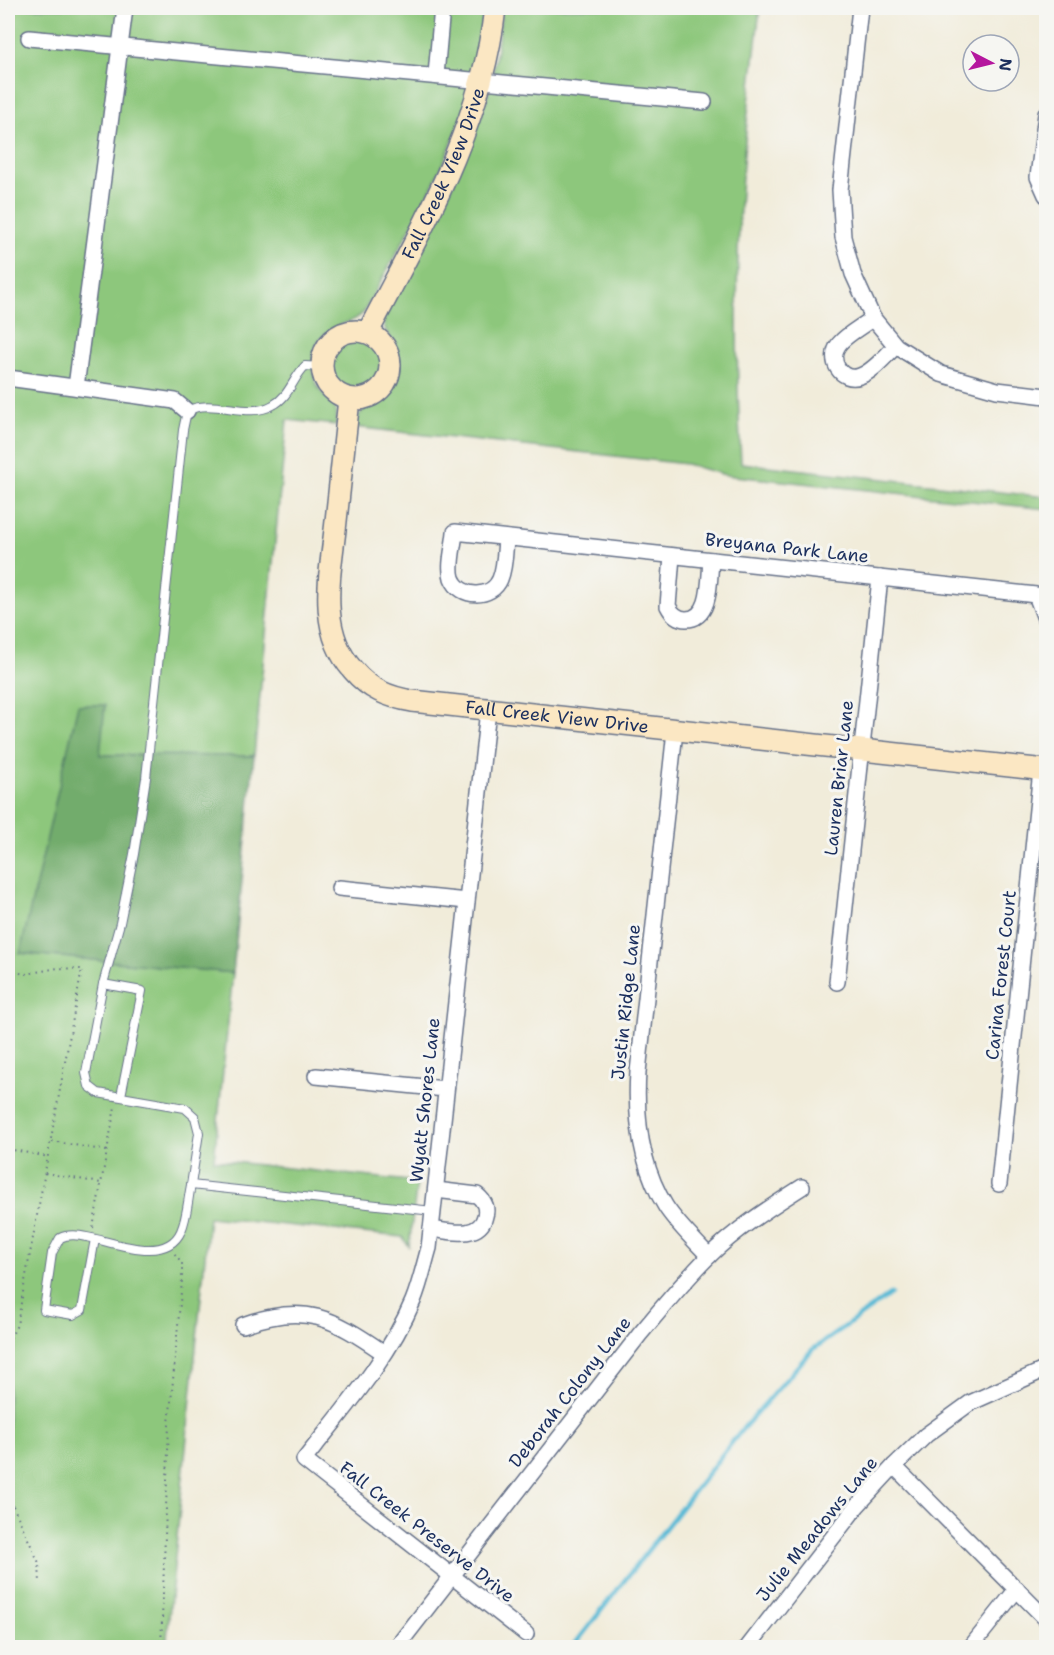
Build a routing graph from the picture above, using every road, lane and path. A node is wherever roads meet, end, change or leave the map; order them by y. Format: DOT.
graph roads {
  1 [pos="125,8"];
  2 [pos="442,8"];
  3 [pos="495,8"];
  4 [pos="860,8"];
  5 [pos="29,38"];
  6 [pos="121,45"];
  7 [pos="436,75"];
  8 [pos="482,81"];
  9 [pos="704,102"];
  10 [pos="1047,114"];
  11 [pos="1047,195"];
  12 [pos="873,318"];
  13 [pos="368,332"];
  14 [pos="896,346"];
  15 [pos="322,367"];
  16 [pos="8,378"];
  17 [pos="76,387"];
  18 [pos="1047,396"];
  19 [pos="349,399"];
  20 [pos="187,411"];
  21 [pos="506,538"];
  22 [pos="672,556"];
  23 [pos="711,560"];
  24 [pos="880,578"];
  25 [pos="1047,621"];
  26 [pos="488,710"];
  27 [pos="675,731"];
  28 [pos="861,751"];
  29 [pos="1044,770"];
  30 [pos="339,888"];
  31 [pos="467,901"];
  32 [pos="8,971"];
  33 [pos="837,982"];
  34 [pos="103,984"];
  35 [pos="316,1076"];
  36 [pos="446,1089"];
  37 [pos="119,1096"];
  38 [pos="52,1141"];
  39 [pos="8,1149"];
  40 [pos="107,1151"];
  41 [pos="49,1157"];
  42 [pos="45,1173"];
  43 [pos="101,1183"];
  44 [pos="999,1184"];
  45 [pos="191,1185"];
  46 [pos="802,1187"];
  47 [pos="436,1190"];
  48 [pos="433,1211"];
  49 [pos="431,1229"];
  50 [pos="93,1239"];
  51 [pos="169,1246"];
  52 [pos="709,1256"];
  53 [pos="243,1325"];
  54 [pos="8,1342"];
  55 [pos="384,1353"];
  56 [pos="1047,1369"];
  57 [pos="304,1460"];
  58 [pos="894,1466"];
  59 [pos="8,1495"];
  60 [pos="451,1577"];
  61 [pos="40,1583"];
  62 [pos="1017,1589"];
  63 [pos="1047,1619"];
  64 [pos="526,1634"];
  65 [pos="161,1647"];
  66 [pos="396,1647"];
  67 [pos="747,1647"];
  68 [pos="970,1647"];
  1 -- 6 [label="street"];
  2 -- 7 [label="street"];
  3 -- 8 [label="street, Fall Creek View Drive"];
  4 -- 12 [label="street"];
  5 -- 6 [label="street"];
  6 -- 7 [label="street"];
  6 -- 17 [label="street"];
  7 -- 8 [label="street"];
  8 -- 9 [label="street"];
  8 -- 13 [label="street, Fall Creek View Drive"];
  10 -- 11 [label="street"];
  12 -- 14 [label="street"];
  12 -- 14 [label="street"];
  13 -- 15 [label="street"];
  13 -- 19 [label="street"];
  14 -- 18 [label="street"];
  15 -- 19 [label="street"];
  15 -- 20 [label="lane"];
  16 -- 17 [label="street"];
  17 -- 20 [label="street"];
  19 -- 26 [label="street, Fall Creek View Drive"];
  20 -- 34 [label="lane"];
  21 -- 21 [label="street, Breyana Park Lane"];
  21 -- 22 [label="street, Breyana Park Lane"];
  22 -- 23 [label="street, Breyana Park Lane"];
  22 -- 23 [label="street"];
  23 -- 24 [label="street, Breyana Park Lane"];
  24 -- 25 [label="street, Breyana Park Lane"];
  24 -- 28 [label="street, Lauren Briar Lane"];
  26 -- 27 [label="street, Fall Creek View Drive"];
  26 -- 31 [label="street, Wyatt Shores Lane"];
  27 -- 28 [label="street, Fall Creek View Drive"];
  27 -- 52 [label="street, Justin Ridge Lane"];
  28 -- 29 [label="street, Fall Creek View Drive"];
  28 -- 33 [label="street, Lauren Briar Lane"];
  29 -- 44 [label="street, Carina Forest Court"];
  30 -- 31 [label="street"];
  31 -- 36 [label="street, Wyatt Shores Lane"];
  32 -- 38 [label="path"];
  34 -- 37 [label="lane"];
  34 -- 37 [label="lane"];
  35 -- 36 [label="street"];
  36 -- 47 [label="street, Wyatt Shores Lane"];
  37 -- 40 [label="path"];
  37 -- 45 [label="lane"];
  38 -- 40 [label="path"];
  38 -- 41 [label="path"];
  39 -- 41 [label="path"];
  40 -- 43 [label="path"];
  41 -- 42 [label="path"];
  42 -- 43 [label="path"];
  42 -- 54 [label="path"];
  43 -- 50 [label="path"];
  45 -- 48 [label="lane"];
  45 -- 51 [label="lane"];
  46 -- 52 [label="street, Deborah Colony Lane"];
  47 -- 48 [label="street, Wyatt Shores Lane"];
  47 -- 49 [label="street"];
  48 -- 49 [label="street, Wyatt Shores Lane"];
  49 -- 55 [label="street, Wyatt Shores Lane"];
  50 -- 50 [label="lane"];
  50 -- 51 [label="lane"];
  51 -- 65 [label="path"];
  52 -- 60 [label="street, Deborah Colony Lane"];
  53 -- 55 [label="street"];
  55 -- 57 [label="street, Wyatt Shores Lane"];
  56 -- 58 [label="street, Julie Meadows Lane"];
  57 -- 60 [label="street, Fall Creek Preserve Drive"];
  58 -- 62 [label="street"];
  58 -- 67 [label="street, Julie Meadows Lane"];
  59 -- 61 [label="path"];
  60 -- 64 [label="street, Fall Creek Preserve Drive"];
  60 -- 66 [label="street, Deborah Colony Lane"];
  62 -- 63 [label="street"];
  62 -- 68 [label="street"];
}
